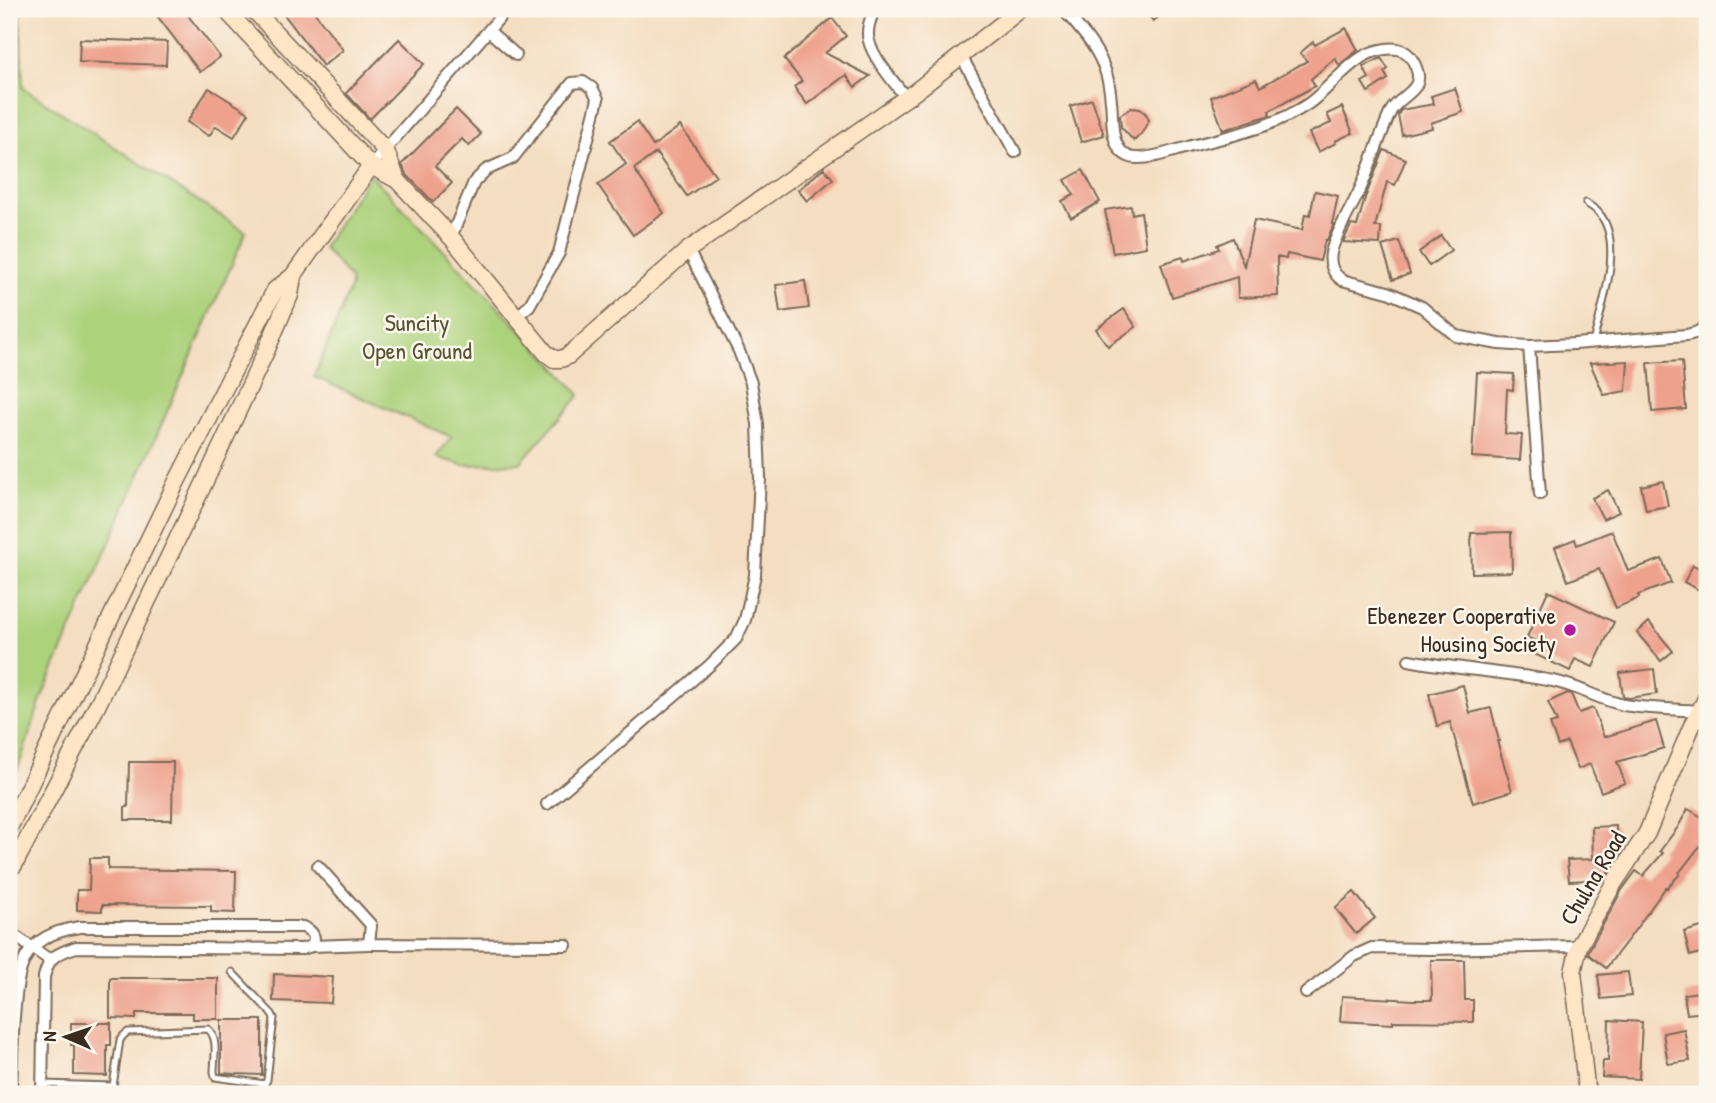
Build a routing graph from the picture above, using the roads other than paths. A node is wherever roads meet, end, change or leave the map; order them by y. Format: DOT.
graph roads {
  1 [pos="225,9"];
  2 [pos="253,9"];
  3 [pos="507,9"];
  4 [pos="875,9"];
  5 [pos="1021,9"];
  6 [pos="1063,9"];
  7 [pos="488,31"];
  8 [pos="516,55"];
  9 [pos="961,56"];
  10 [pos="906,98"];
  11 [pos="386,150"];
  12 [pos="1016,152"];
  13 [pos="372,166"];
  14 [pos="397,180"];
  15 [pos="1586,203"];
  16 [pos="451,237"];
  17 [pos="688,250"];
  18 [pos="293,276"];
  19 [pos="516,317"];
  20 [pos="1707,321"];
  21 [pos="1593,342"];
  22 [pos="1529,346"];
  23 [pos="1540,494"];
  24 [pos="1409,660"];
  25 [pos="1704,704"];
  26 [pos="547,804"];
  27 [pos="9,828"];
  28 [pos="318,866"];
  29 [pos="9,867"];
  30 [pos="9,933"];
  31 [pos="369,943"];
  32 [pos="566,945"];
  33 [pos="28,946"];
  34 [pos="312,946"];
  35 [pos="1579,946"];
  36 [pos="50,960"];
  37 [pos="232,972"];
  38 [pos="12,992"];
  39 [pos="1306,993"];
  40 [pos="42,1089"];
  41 [pos="11,1094"];
  42 [pos="1587,1094"];
  1 -- 13 [label="street"];
  2 -- 11 [label="street"];
  3 -- 7 [label="street"];
  4 -- 10 [label="street"];
  5 -- 9 [label="street"];
  6 -- 22 [label="street"];
  7 -- 8 [label="street"];
  7 -- 11 [label="street"];
  9 -- 10 [label="street"];
  9 -- 12 [label="street"];
  10 -- 17 [label="street"];
  11 -- 13 [label="street"];
  11 -- 14 [label="street"];
  13 -- 14 [label="street"];
  13 -- 18 [label="street"];
  14 -- 16 [label="street"];
  15 -- 21 [label="lane"];
  16 -- 19 [label="street"];
  16 -- 19 [label="street"];
  17 -- 19 [label="street"];
  17 -- 26 [label="street"];
  18 -- 27 [label="street"];
  18 -- 29 [label="street"];
  20 -- 21 [label="street"];
  21 -- 22 [label="street"];
  22 -- 23 [label="street"];
  24 -- 25 [label="street"];
  25 -- 35 [label="street, Chulna Road"];
  28 -- 31 [label="street"];
  30 -- 33 [label="street"];
  31 -- 32 [label="street"];
  31 -- 34 [label="street"];
  33 -- 34 [label="street"];
  33 -- 36 [label="street"];
  33 -- 38 [label="street"];
  34 -- 36 [label="street"];
  35 -- 39 [label="street"];
  35 -- 42 [label="street, Chulna Road"];
  36 -- 40 [label="street"];
  37 -- 40 [label="lane"];
  38 -- 41 [label="street"];
}
